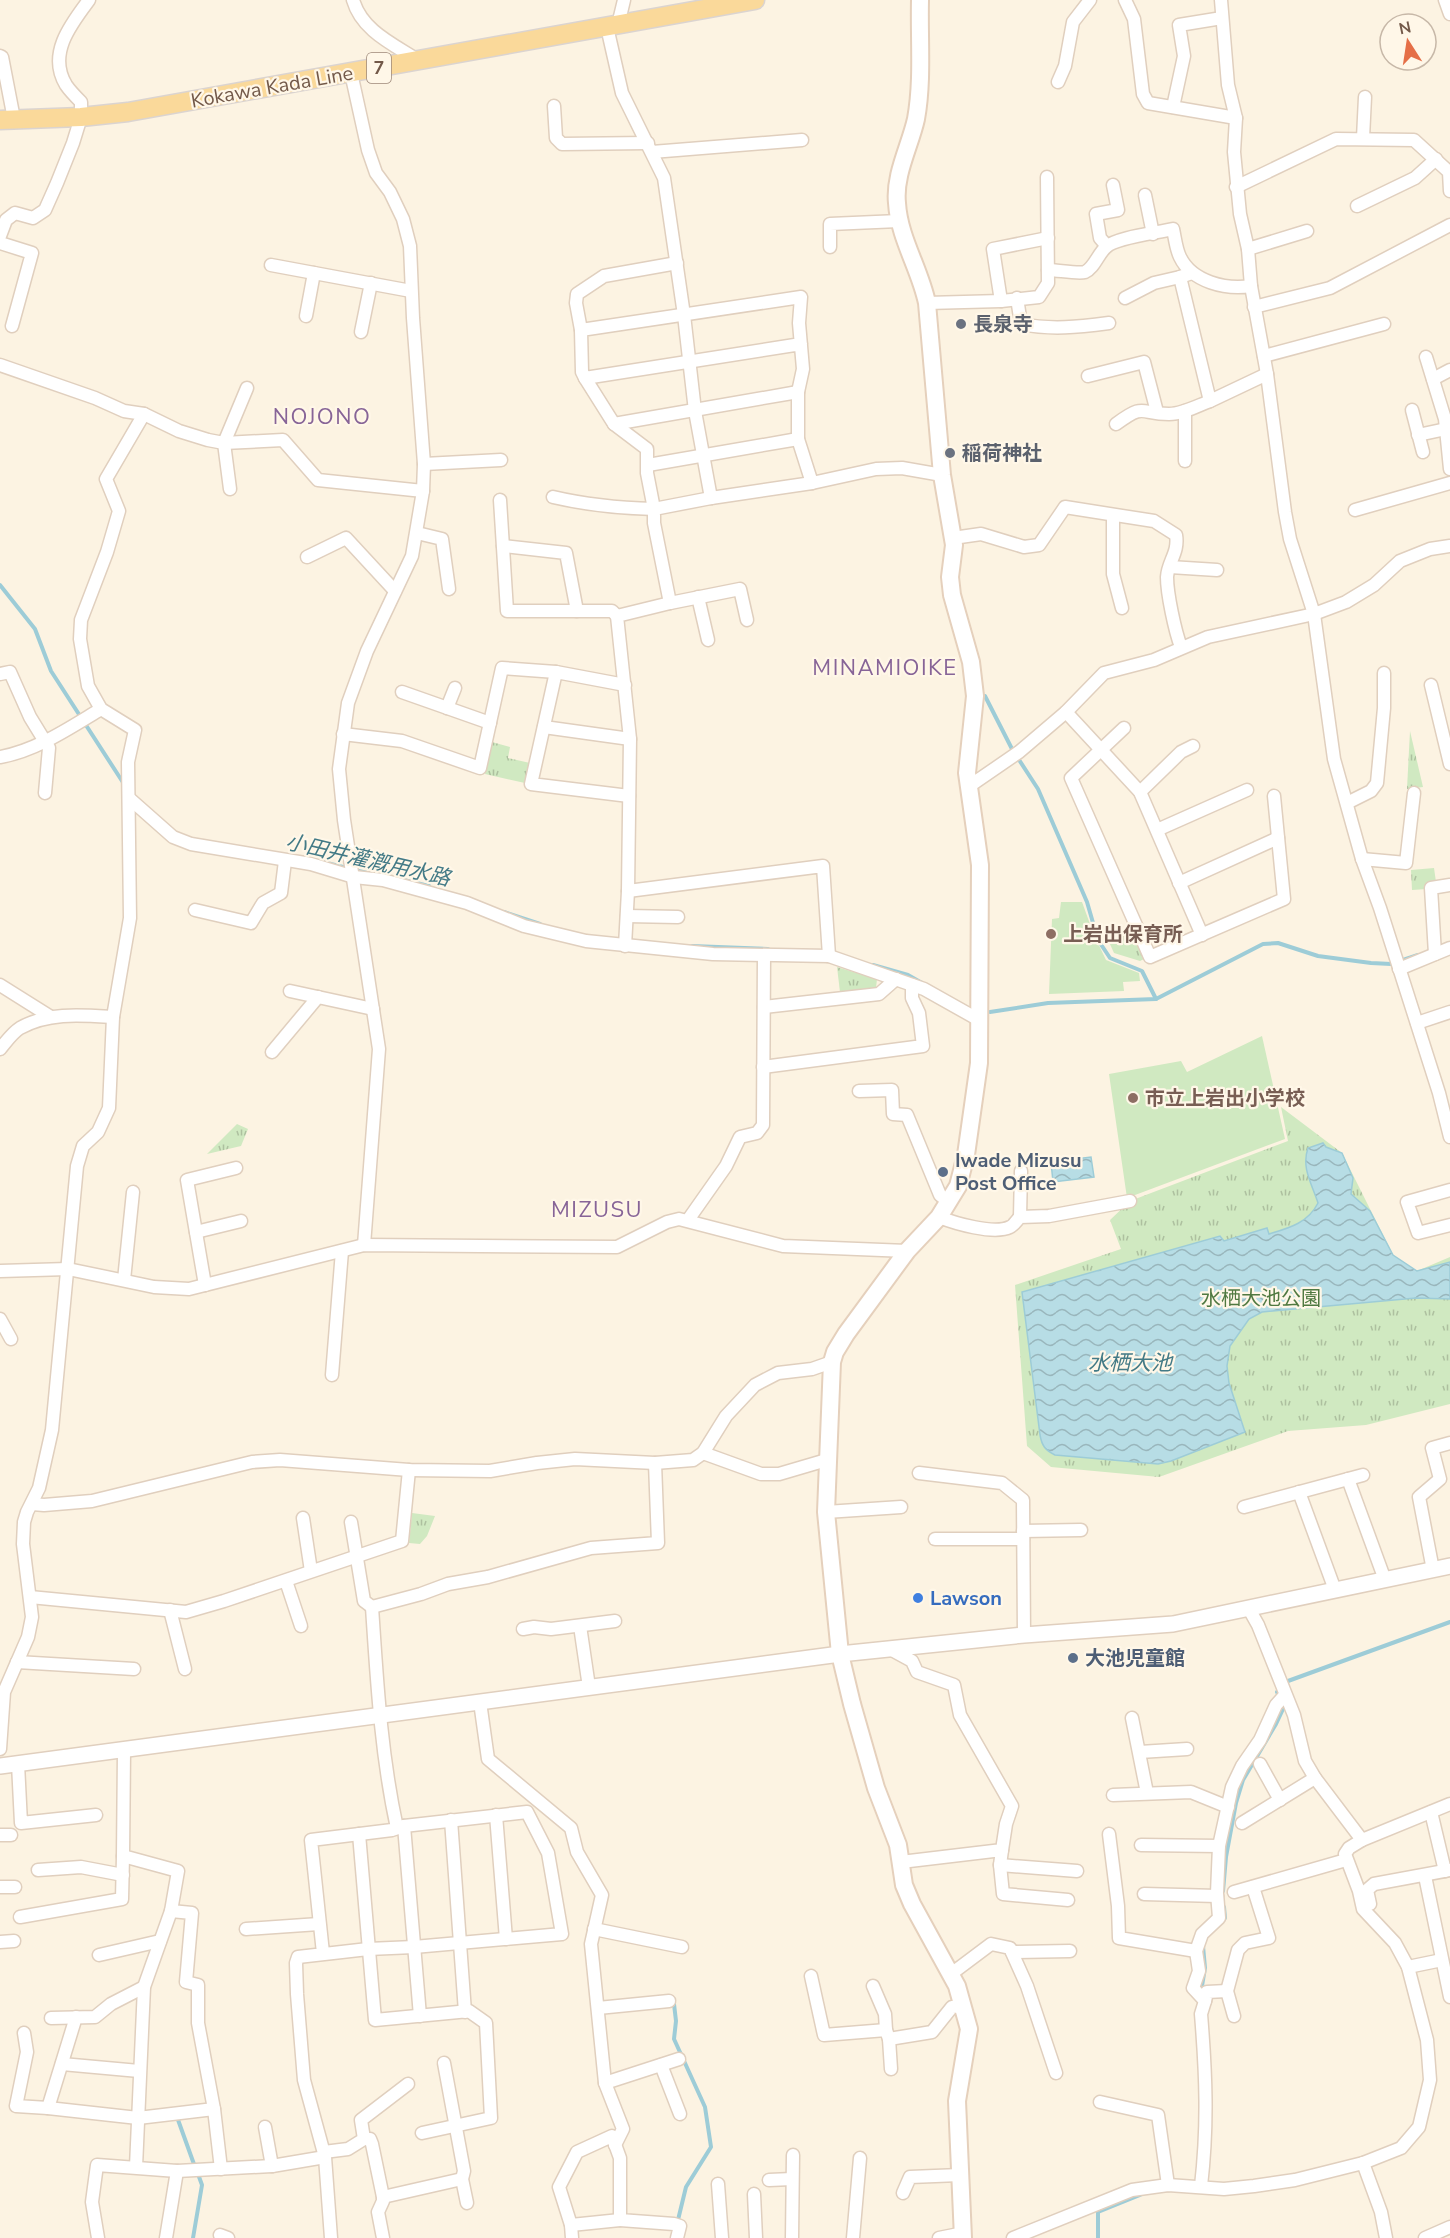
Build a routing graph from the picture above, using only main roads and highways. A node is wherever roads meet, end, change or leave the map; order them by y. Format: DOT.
graph roads {
  1 [pos="755,0"];
  2 [pos="920,0"];
  3 [pos="7,119"];
  4 [pos="963,2235"];
  1 -- 3 [label="main road, Kokawa Kada Line / 7"];
  2 -- 4 [label="main road"];
}
